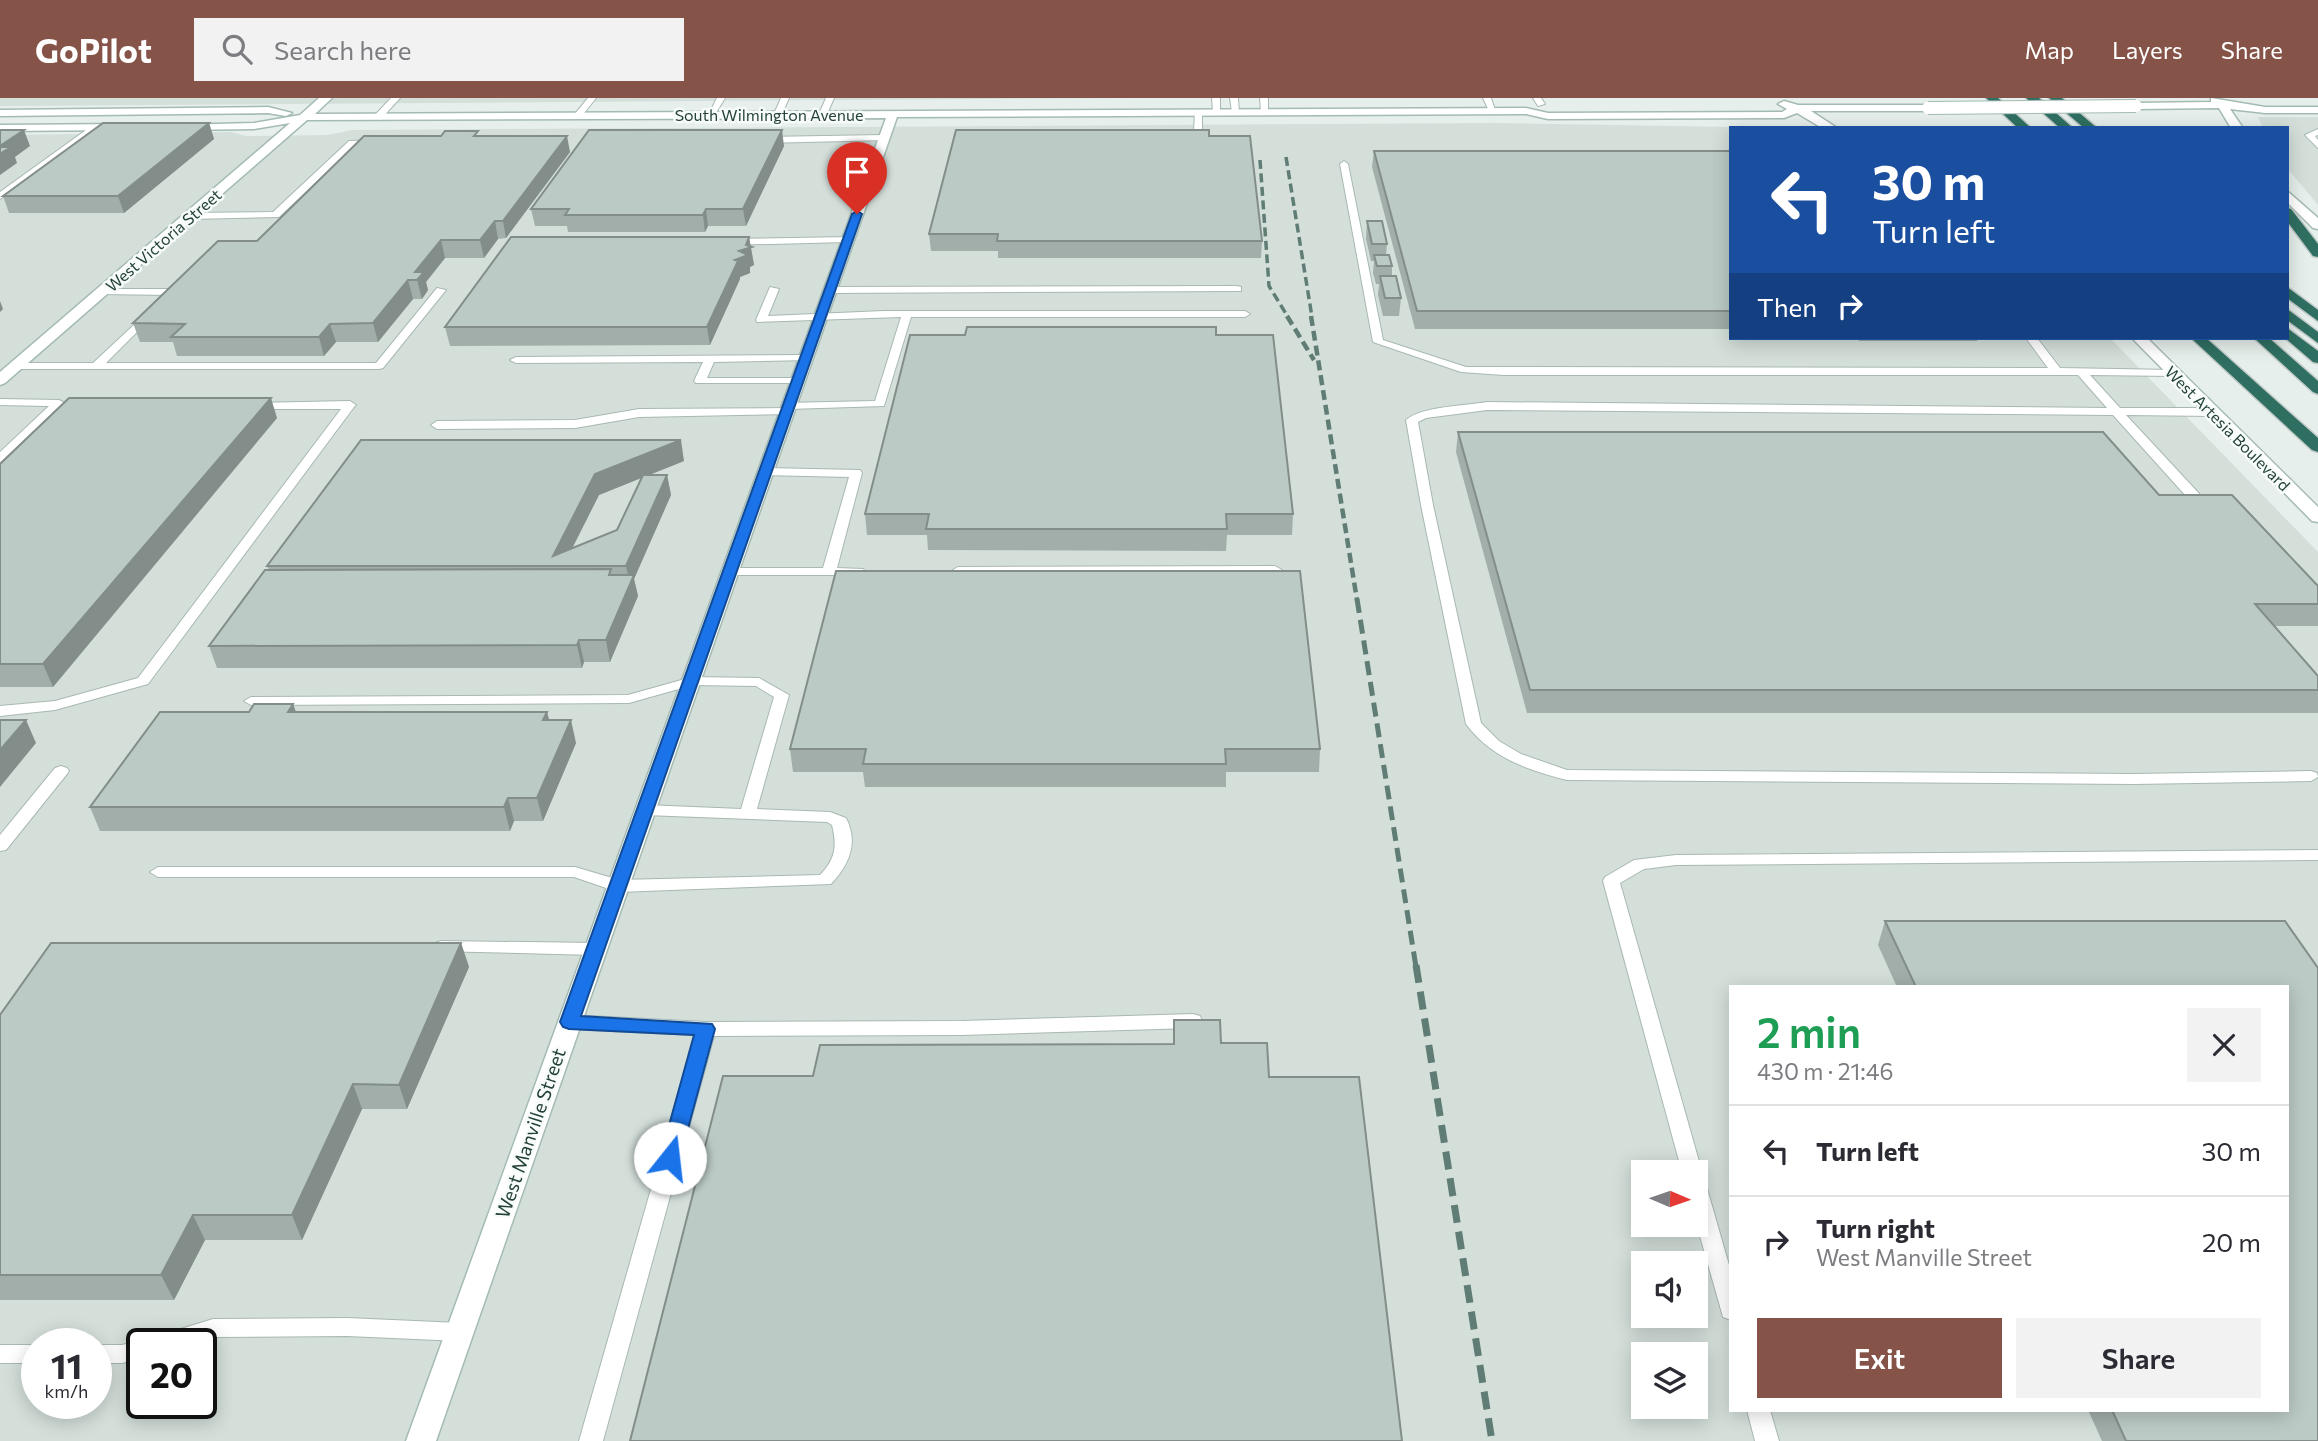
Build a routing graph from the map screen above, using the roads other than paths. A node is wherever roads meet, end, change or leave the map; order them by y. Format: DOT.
graph roads {
  1 [pos="326,98"];
  2 [pos="396,98"];
  3 [pos="592,98"];
  4 [pos="720,98"];
  5 [pos="785,98"];
  6 [pos="830,98"];
  7 [pos="1216,98"];
  8 [pos="1234,98"];
  9 [pos="1264,98"];
  10 [pos="1487,98"];
  11 [pos="1992,98"];
  12 [pos="2018,98"];
  13 [pos="2032,98"];
  14 [pos="2055,98"];
  15 [pos="2318,99"];
  16 [pos="1539,101"];
  17 [pos="2217,101"];
  18 [pos="1777,102"];
  19 [pos="1679,103"];
  20 [pos="1797,103"];
  21 [pos="2318,110"];
  22 [pos="1493,111"];
  23 [pos="1526,111"];
  24 [pos="1198,112"];
  25 [pos="1217,112"];
  26 [pos="1236,112"];
  27 [pos="1265,112"];
  28 [pos="0,113"];
  29 [pos="893,113"];
  30 [pos="711,114"];
  31 [pos="778,114"];
  32 [pos="823,114"];
  33 [pos="578,115"];
  34 [pos="306,117"];
  35 [pos="378,117"];
  36 [pos="1828,126"];
  37 [pos="2023,126"];
  38 [pos="2050,126"];
  39 [pos="2065,126"];
  40 [pos="2089,126"];
  41 [pos="2236,126"];
  42 [pos="96,127"];
  43 [pos="136,127"];
  44 [pos="175,127"];
  45 [pos="0,128"];
  46 [pos="2318,132"];
  47 [pos="1164,137"];
  48 [pos="884,138"];
  49 [pos="751,141"];
  50 [pos="392,143"];
  51 [pos="2318,145"];
  52 [pos="1344,164"];
  53 [pos="0,196"];
  54 [pos="2289,197"];
  55 [pos="2289,215"];
  56 [pos="191,216"];
  57 [pos="2318,225"];
  58 [pos="848,239"];
  59 [pos="722,242"];
  60 [pos="2318,253"];
  61 [pos="774,289"];
  62 [pos="1237,289"];
  63 [pos="441,290"];
  64 [pos="830,290"];
  65 [pos="103,292"];
  66 [pos="2289,293"];
  67 [pos="907,314"];
  68 [pos="1244,314"];
  69 [pos="2289,315"];
  70 [pos="821,317"];
  71 [pos="2318,317"];
  72 [pos="2289,334"];
  73 [pos="2318,339"];
  74 [pos="2033,340"];
  75 [pos="2141,340"];
  76 [pos="2200,340"];
  77 [pos="2263,340"];
  78 [pos="806,358"];
  79 [pos="710,359"];
  80 [pos="2318,359"];
  81 [pos="516,360"];
  82 [pos="95,367"];
  83 [pos="2057,371"];
  84 [pos="2082,373"];
  85 [pos="2174,373"];
  86 [pos="6,374"];
  87 [pos="798,380"];
  88 [pos="2318,389"];
  89 [pos="0,402"];
  90 [pos="244,404"];
  91 [pos="788,408"];
  92 [pos="2118,412"];
  93 [pos="2213,412"];
  94 [pos="437,425"];
  95 [pos="2318,447"];
  96 [pos="0,459"];
  97 [pos="765,471"];
  98 [pos="2200,503"];
  99 [pos="2318,517"];
  100 [pos="1275,570"];
  101 [pos="941,571"];
  102 [pos="730,572"];
  103 [pos="829,572"];
  104 [pos="871,572"];
  105 [pos="692,681"];
  106 [pos="251,701"];
  107 [pos="0,711"];
  108 [pos="61,771"];
  109 [pos="2311,776"];
  110 [pos="645,810"];
  111 [pos="747,814"];
  112 [pos="0,846"];
  113 [pos="2318,855"];
  114 [pos="158,872"];
  115 [pos="618,886"];
  116 [pos="422,948"];
  117 [pos="596,948"];
  118 [pos="1206,1021"];
  119 [pos="569,1022"];
  120 [pos="706,1029"];
  121 [pos="1689,1160"];
  122 [pos="1708,1228"];
  123 [pos="1729,1304"];
  124 [pos="217,1328"];
  125 [pos="460,1332"];
  126 [pos="0,1354"];
  127 [pos="21,1354"];
  128 [pos="1759,1412"];
  129 [pos="421,1441"];
  130 [pos="591,1441"];
  131 [pos="1767,1441"];
  1 -- 34 [label="main road, West Victoria Street"];
  2 -- 35 [label="lane"];
  3 -- 33 [label="lane"];
  4 -- 30 [label="lane"];
  5 -- 31 [label="lane"];
  6 -- 32 [label="lane"];
  7 -- 25 [label="lane"];
  8 -- 26 [label="lane"];
  9 -- 27 [label="lane"];
  10 -- 22 [label="lane"];
  11 -- 37 [label="highway"];
  12 -- 38 [label="highway"];
  13 -- 39 [label="highway"];
  14 -- 40 [label="highway"];
  15 -- 17 [label="main road, South Wilmington Avenue"];
  16 -- 19 [label="main road, South Wilmington Avenue"];
  16 -- 23 [label="main road, South Wilmington Avenue"];
  17 -- 20 [label="main road, South Wilmington Avenue, bridge"];
  17 -- 21 [label="main road, South Wilmington Avenue"];
  17 -- 41 [label="main road"];
  18 -- 20 [label="main road, South Wilmington Avenue"];
  20 -- 23 [label="main road, South Wilmington Avenue"];
  20 -- 36 [label="main road"];
  22 -- 23 [label="main road, South Wilmington Avenue"];
  22 -- 27 [label="main road, South Wilmington Avenue"];
  24 -- 25 [label="main road, South Wilmington Avenue"];
  24 -- 29 [label="main road, South Wilmington Avenue"];
  24 -- 47 [label="lane"];
  25 -- 26 [label="main road, South Wilmington Avenue"];
  26 -- 27 [label="main road, South Wilmington Avenue"];
  28 -- 34 [label="main road, South Wilmington Avenue"];
  29 -- 32 [label="main road, South Wilmington Avenue"];
  29 -- 48 [label="main road, West Manville Street"];
  30 -- 31 [label="main road, South Wilmington Avenue"];
  30 -- 33 [label="main road, South Wilmington Avenue"];
  31 -- 32 [label="main road, South Wilmington Avenue"];
  33 -- 35 [label="main road, South Wilmington Avenue"];
  34 -- 35 [label="main road, South Wilmington Avenue"];
  34 -- 44 [label="main road, South Wilmington Avenue"];
  34 -- 56 [label="main road, West Victoria Street"];
  42 -- 43 [label="main road"];
  42 -- 45 [label="main road"];
  42 -- 53 [label="lane"];
  46 -- 51 [label="lane"];
  48 -- 49 [label="lane"];
  48 -- 58 [label="main road, West Manville Street"];
  50 -- 56 [label="lane"];
  52 -- 83 [label="lane"];
  54 -- 57 [label="main road"];
  55 -- 60 [label="highway"];
  56 -- 65 [label="main road, West Victoria Street"];
  58 -- 59 [label="lane"];
  58 -- 64 [label="main road, West Manville Street"];
  61 -- 70 [label="lane"];
  62 -- 64 [label="lane"];
  63 -- 82 [label="lane"];
  64 -- 70 [label="main road, West Manville Street"];
  65 -- 82 [label="lane"];
  65 -- 86 [label="main road, West Victoria Street"];
  66 -- 71 [label="highway"];
  67 -- 68 [label="lane"];
  67 -- 70 [label="lane"];
  67 -- 91 [label="lane"];
  69 -- 73 [label="highway"];
  70 -- 78 [label="main road, West Manville Street"];
  72 -- 80 [label="highway"];
  74 -- 83 [label="lane"];
  75 -- 85 [label="main road, West Artesia Boulevard"];
  76 -- 95 [label="highway"];
  77 -- 88 [label="highway"];
  78 -- 79 [label="lane"];
  78 -- 87 [label="main road, West Manville Street"];
  79 -- 81 [label="lane"];
  79 -- 87 [label="lane"];
  82 -- 86 [label="lane"];
  83 -- 84 [label="lane"];
  84 -- 85 [label="lane"];
  84 -- 92 [label="lane"];
  85 -- 93 [label="main road, West Artesia Boulevard"];
  87 -- 91 [label="main road, West Manville Street"];
  89 -- 96 [label="lane"];
  90 -- 107 [label="lane"];
  91 -- 94 [label="lane"];
  91 -- 97 [label="main road, West Manville Street"];
  92 -- 93 [label="lane"];
  92 -- 98 [label="lane"];
  92 -- 109 [label="lane"];
  93 -- 99 [label="main road, West Artesia Boulevard"];
  97 -- 102 [label="main road, West Manville Street"];
  97 -- 103 [label="lane"];
  100 -- 101 [label="lane"];
  102 -- 103 [label="lane"];
  102 -- 105 [label="main road, West Manville Street"];
  103 -- 104 [label="lane"];
  105 -- 106 [label="lane"];
  105 -- 110 [label="main road, West Manville Street"];
  105 -- 111 [label="lane"];
  108 -- 112 [label="lane"];
  110 -- 111 [label="lane"];
  110 -- 115 [label="main road, West Manville Street"];
  111 -- 115 [label="lane"];
  113 -- 121 [label="lane"];
  114 -- 115 [label="lane"];
  115 -- 117 [label="main road, West Manville Street"];
  116 -- 117 [label="lane"];
  117 -- 119 [label="main road, West Manville Street"];
  118 -- 120 [label="lane"];
  119 -- 120 [label="lane"];
  119 -- 125 [label="main road, West Manville Street"];
  120 -- 130 [label="lane"];
  122 -- 123 [label="lane"];
  124 -- 125 [label="lane"];
  125 -- 129 [label="main road, West Manville Street"];
  126 -- 127 [label="lane"];
  128 -- 131 [label="lane"];
}
